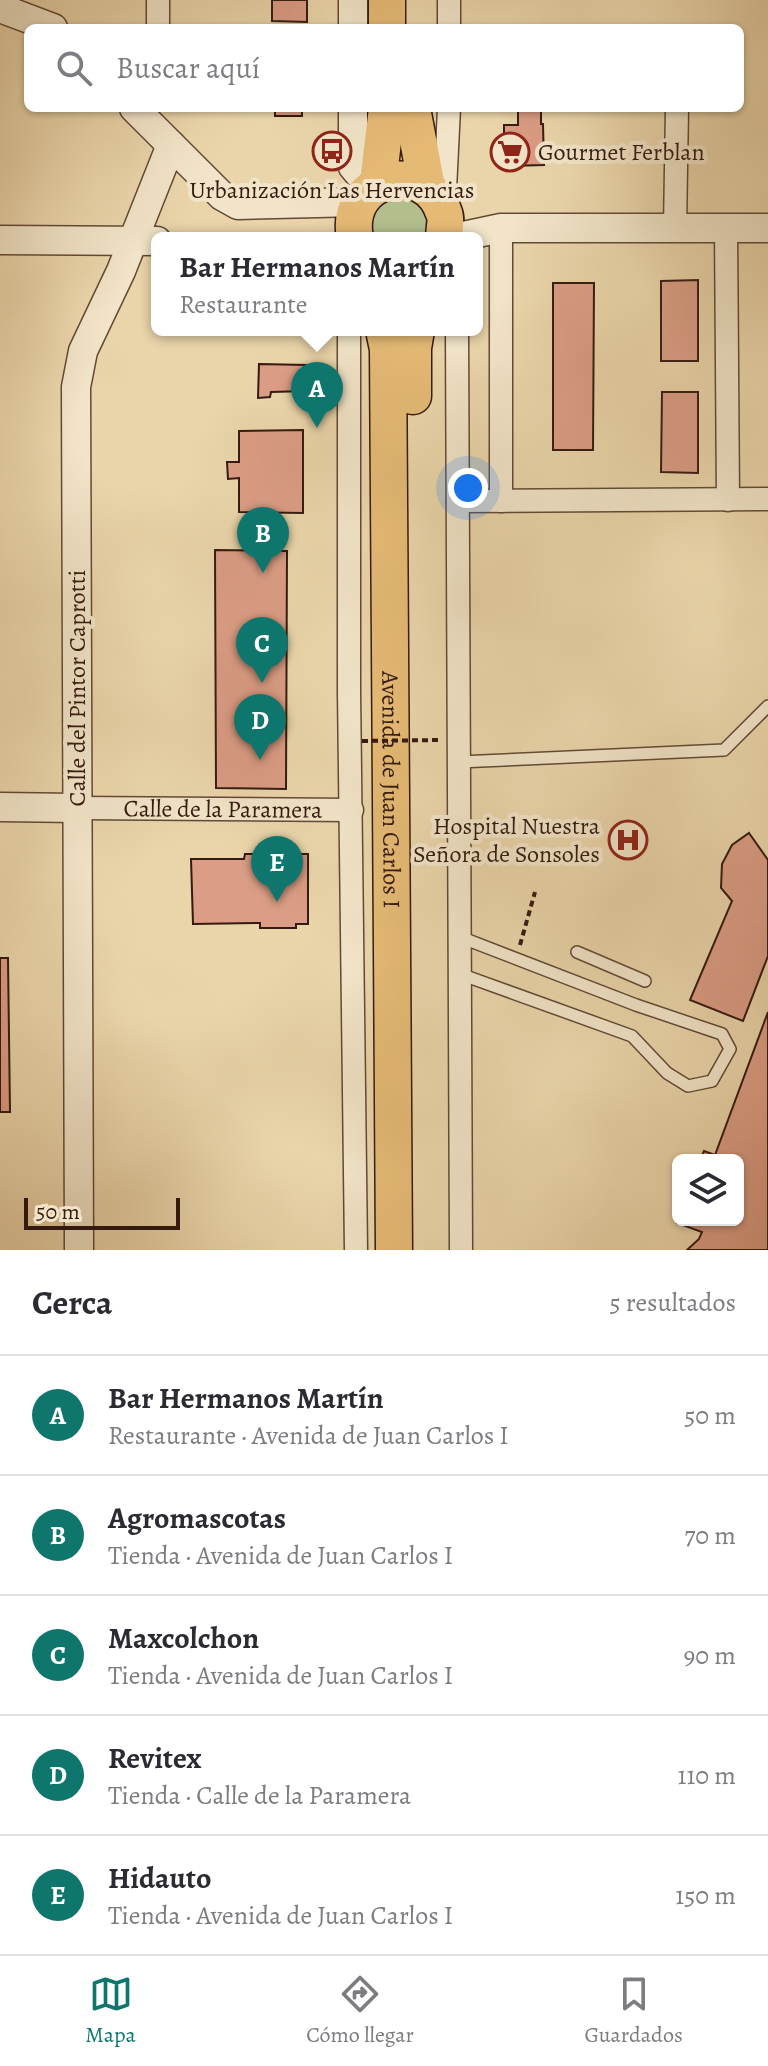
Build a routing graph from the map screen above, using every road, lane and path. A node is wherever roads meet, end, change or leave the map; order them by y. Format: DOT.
graph roads {
  1 [pos="158,0"];
  2 [pos="353,0"];
  3 [pos="387,0"];
  4 [pos="411,0"];
  5 [pos="449,0"];
  6 [pos="0,8"];
  7 [pos="42,24"];
  8 [pos="158,24"];
  9 [pos="353,24"];
  10 [pos="387,24"];
  11 [pos="411,24"];
  12 [pos="449,24"];
  13 [pos="140,112"];
  14 [pos="353,112"];
  15 [pos="386,112"];
  16 [pos="413,112"];
  17 [pos="449,112"];
  18 [pos="677,112"];
  19 [pos="162,128"];
  20 [pos="369,191"];
  21 [pos="443,218"];
  22 [pos="501,228"];
  23 [pos="675,228"];
  24 [pos="726,228"];
  25 [pos="768,228"];
  26 [pos="354,232"];
  27 [pos="0,240"];
  28 [pos="146,241"];
  29 [pos="349,336"];
  30 [pos="385,336"];
  31 [pos="415,336"];
  32 [pos="457,336"];
  33 [pos="768,499"];
  34 [pos="728,500"];
  35 [pos="458,501"];
  36 [pos="501,501"];
  37 [pos="768,706"];
  38 [pos="439,740"];
  39 [pos="362,741"];
  40 [pos="459,762"];
  41 [pos="0,807"];
  42 [pos="77,808"];
  43 [pos="352,810"];
  44 [pos="535,892"];
  45 [pos="460,937"];
  46 [pos="577,952"];
  47 [pos="516,959"];
  48 [pos="460,974"];
  49 [pos="645,981"];
  50 [pos="79,1250"];
  51 [pos="356,1250"];
  52 [pos="394,1250"];
  53 [pos="419,1250"];
  54 [pos="461,1250"];
  1 -- 8 [label="street"];
  2 -- 9 [label="street"];
  3 -- 10 [label="highway"];
  4 -- 11 [label="highway"];
  5 -- 12 [label="street"];
  6 -- 7 [label="street"];
  13 -- 19 [label="street"];
  14 -- 20 [label="street"];
  15 -- 20 [label="highway"];
  16 -- 21 [label="highway"];
  17 -- 21 [label="street"];
  18 -- 23 [label="street"];
  19 -- 20 [label="street"];
  19 -- 28 [label="street, Calle del Pintor Caprotti"];
  20 -- 21 [label="highway"];
  20 -- 26 [label="highway"];
  21 -- 22 [label="street"];
  22 -- 23 [label="street"];
  22 -- 36 [label="street"];
  23 -- 24 [label="street"];
  24 -- 25 [label="street"];
  24 -- 34 [label="street"];
  27 -- 28 [label="street"];
  28 -- 42 [label="street, Calle del Pintor Caprotti"];
  29 -- 43 [label="street, Avenida de Juan Carlos I"];
  30 -- 52 [label="highway, Avenida de Juan Carlos I"];
  31 -- 53 [label="highway, Avenida de Juan Carlos I"];
  32 -- 35 [label="street"];
  33 -- 34 [label="street"];
  34 -- 36 [label="street"];
  35 -- 36 [label="street"];
  35 -- 40 [label="street"];
  37 -- 40 [label="lane"];
  38 -- 39 [label="path, bridge"];
  40 -- 45 [label="street"];
  41 -- 42 [label="street, Calle de la Paramera"];
  42 -- 43 [label="street, Calle de la Paramera"];
  42 -- 50 [label="street, Calle del Pintor Caprotti"];
  43 -- 51 [label="street, Avenida de Juan Carlos I"];
  44 -- 47 [label="path"];
  45 -- 47 [label="lane"];
  45 -- 48 [label="street"];
  46 -- 49 [label="lane"];
  47 -- 48 [label="lane"];
  48 -- 54 [label="street"];
}
